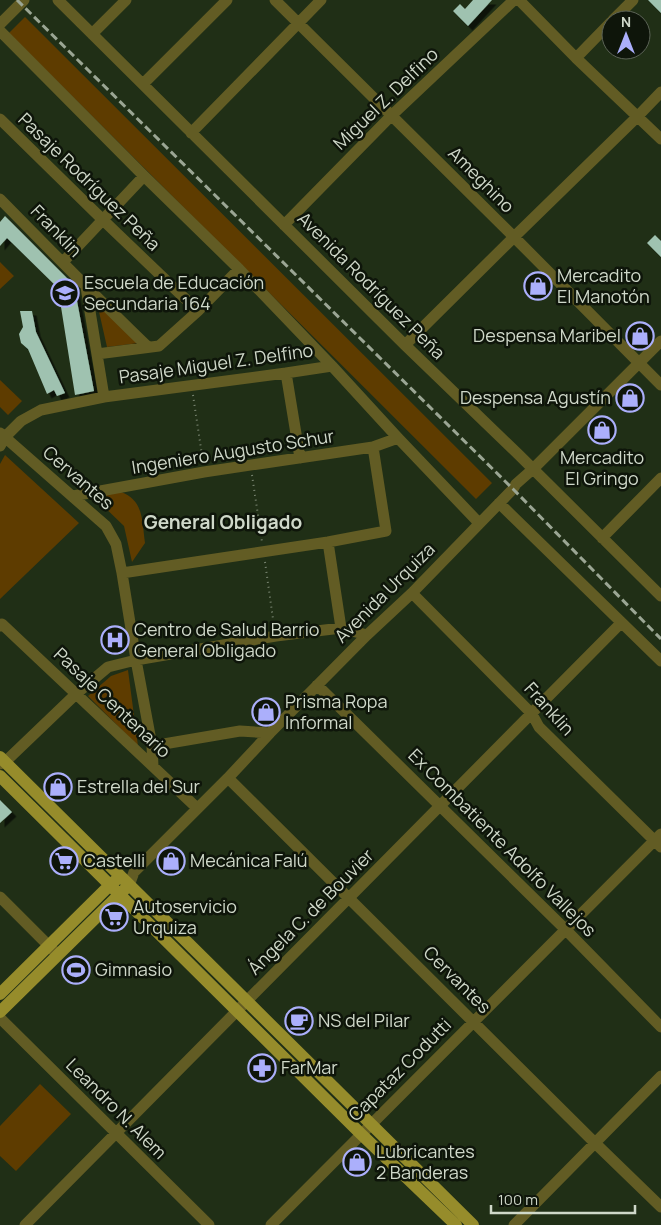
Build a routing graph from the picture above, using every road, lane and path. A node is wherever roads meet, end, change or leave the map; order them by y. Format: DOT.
graph roads {
  1 [pos="24,0"];
  2 [pos="58,0"];
  3 [pos="126,0"];
  4 [pos="226,0"];
  5 [pos="275,0"];
  6 [pos="321,0"];
  7 [pos="514,0"];
  8 [pos="519,0"];
  9 [pos="632,0"];
  10 [pos="622,10"];
  11 [pos="299,22"];
  12 [pos="0,24"];
  13 [pos="0,31"];
  14 [pos="601,32"];
  15 [pos="92,34"];
  16 [pos="576,58"];
  17 [pos="143,84"];
  18 [pos="661,92"];
  19 [pos="392,116"];
  20 [pos="638,116"];
  21 [pos="0,119"];
  22 [pos="191,133"];
  23 [pos="661,139"];
  24 [pos="144,176"];
  25 [pos="0,199"];
  26 [pos="103,220"];
  27 [pos="284,225"];
  28 [pos="514,237"];
  29 [pos="63,262"];
  30 [pos="239,269"];
  31 [pos="86,287"];
  32 [pos="198,311"];
  33 [pos="661,341"];
  34 [pos="405,346"];
  35 [pos="148,347"];
  36 [pos="97,354"];
  37 [pos="638,363"];
  38 [pos="332,366"];
  39 [pos="286,373"];
  40 [pos="661,385"];
  41 [pos="192,386"];
  42 [pos="104,397"];
  43 [pos="398,438"];
  44 [pos="2,439"];
  45 [pos="373,447"];
  46 [pos="300,458"];
  47 [pos="533,469"];
  48 [pos="204,472"];
  49 [pos="661,478"];
  50 [pos="72,496"];
  51 [pos="499,504"];
  52 [pos="479,523"];
  53 [pos="602,538"];
  54 [pos="328,542"];
  55 [pos="122,573"];
  56 [pos="659,591"];
  57 [pos="412,593"];
  58 [pos="621,624"];
  59 [pos="1,625"];
  60 [pos="341,628"];
  61 [pos="367,635"];
  62 [pos="136,660"];
  63 [pos="661,661"];
  64 [pos="318,685"];
  65 [pos="76,694"];
  66 [pos="532,714"];
  67 [pos="270,732"];
  68 [pos="152,746"];
  69 [pos="2,761"];
  70 [pos="153,766"];
  71 [pos="0,776"];
  72 [pos="228,778"];
  73 [pos="441,807"];
  74 [pos="197,808"];
  75 [pos="659,840"];
  76 [pos="120,882"];
  77 [pos="119,894"];
  78 [pos="0,897"];
  79 [pos="349,899"];
  80 [pos="565,929"];
  81 [pos="53,950"];
  82 [pos="0,994"];
  83 [pos="248,1001"];
  84 [pos="238,1011"];
  85 [pos="0,1012"];
  86 [pos="0,1018"];
  87 [pos="474,1021"];
  88 [pos="661,1027"];
  89 [pos="661,1076"];
  90 [pos="370,1124"];
  91 [pos="115,1133"];
  92 [pos="361,1134"];
  93 [pos="595,1143"];
  94 [pos="661,1207"];
  95 [pos="25,1225"];
  96 [pos="209,1225"];
  97 [pos="271,1225"];
  98 [pos="456,1225"];
  99 [pos="473,1225"];
  100 [pos="514,1225"];
  1 -- 12 [label="street"];
  2 -- 15 [label="street, Avenida Rodríguez Peña"];
  3 -- 15 [label="street"];
  4 -- 17 [label="street"];
  5 -- 11 [label="street, Ameghino"];
  6 -- 11 [label="street"];
  7 -- 19 [label="street, Miguel Z. Delfino"];
  8 -- 16 [label="street"];
  9 -- 10 [label="street"];
  11 -- 19 [label="street, Ameghino"];
  11 -- 22 [label="street"];
  13 -- 24 [label="street"];
  14 -- 16 [label="street"];
  15 -- 17 [label="street, Avenida Rodríguez Peña"];
  16 -- 20 [label="street"];
  17 -- 22 [label="street, Avenida Rodríguez Peña"];
  18 -- 20 [label="street"];
  19 -- 27 [label="street, Miguel Z. Delfino"];
  19 -- 28 [label="street, Ameghino"];
  20 -- 23 [label="street"];
  20 -- 28 [label="street"];
  21 -- 26 [label="street, Pasaje Rodríguez Peña"];
  22 -- 27 [label="street, Avenida Rodríguez Peña"];
  24 -- 26 [label="street"];
  24 -- 30 [label="street"];
  25 -- 29 [label="street, Franklin"];
  26 -- 29 [label="street"];
  26 -- 32 [label="street, Pasaje Rodríguez Peña"];
  27 -- 34 [label="street, Avenida Rodríguez Peña"];
  28 -- 34 [label="street"];
  28 -- 37 [label="street, Ameghino"];
  29 -- 31 [label="street, Franklin"];
  30 -- 32 [label="street"];
  30 -- 38 [label="street"];
  31 -- 35 [label="street, Franklin"];
  31 -- 36 [label="street"];
  32 -- 35 [label="street"];
  33 -- 37 [label="street, Avenida Urquiza"];
  34 -- 47 [label="street, Avenida Rodríguez Peña"];
  35 -- 36 [label="street"];
  36 -- 42 [label="street"];
  37 -- 40 [label="street, Ameghino"];
  37 -- 47 [label="street, Avenida Urquiza"];
  38 -- 39 [label="street, Pasaje Miguel Z. Delfino"];
  38 -- 43 [label="street"];
  39 -- 41 [label="street, Pasaje Miguel Z. Delfino"];
  39 -- 46 [label="street"];
  41 -- 42 [label="street, Pasaje Miguel Z. Delfino"];
  41 -- 48 [label="path"];
  42 -- 44 [label="street"];
  43 -- 45 [label="street, Ingeniero Augusto Schur"];
  43 -- 52 [label="street"];
  44 -- 50 [label="street, Cervantes"];
  45 -- 46 [label="street, Ingeniero Augusto Schur"];
  45 -- 54 [label="street"];
  46 -- 48 [label="street, Ingeniero Augusto Schur"];
  47 -- 51 [label="street, Avenida Urquiza"];
  47 -- 53 [label="street, Avenida Rodríguez Peña"];
  48 -- 50 [label="street, Ingeniero Augusto Schur"];
  49 -- 53 [label="street"];
  50 -- 55 [label="street, Cervantes"];
  51 -- 52 [label="street, Avenida Urquiza"];
  51 -- 58 [label="street"];
  52 -- 57 [label="street, Avenida Urquiza"];
  53 -- 56 [label="street, Avenida Rodríguez Peña"];
  54 -- 55 [label="street"];
  54 -- 60 [label="street"];
  55 -- 62 [label="street, Cervantes"];
  57 -- 61 [label="street, Avenida Urquiza"];
  57 -- 66 [label="street, Franklin"];
  58 -- 63 [label="street"];
  58 -- 66 [label="street, Ángela C. de Bouvier"];
  59 -- 65 [label="street, Pasaje Centenario"];
  60 -- 61 [label="street"];
  60 -- 62 [label="street"];
  61 -- 64 [label="street, Avenida Urquiza"];
  62 -- 65 [label="street"];
  62 -- 68 [label="street, Cervantes"];
  64 -- 67 [label="street, Avenida Urquiza"];
  64 -- 73 [label="street, Ex Combatiente Adolfo Vallejos"];
  65 -- 69 [label="street"];
  65 -- 70 [label="street, Pasaje Centenario"];
  66 -- 73 [label="street, Ángela C. de Bouvier"];
  66 -- 75 [label="street, Franklin"];
  67 -- 68 [label="street"];
  67 -- 72 [label="street, Avenida Urquiza"];
  68 -- 70 [label="street, Cervantes"];
  69 -- 76 [label="main road"];
  70 -- 74 [label="street, Pasaje Centenario"];
  71 -- 76 [label="main road"];
  72 -- 74 [label="street, Avenida Urquiza"];
  72 -- 79 [label="street, Cervantes"];
  73 -- 79 [label="street, Ángela C. de Bouvier"];
  73 -- 80 [label="street, Ex Combatiente Adolfo Vallejos"];
  74 -- 76 [label="street, Avenida Urquiza"];
  75 -- 80 [label="street, Capataz Codutti"];
  76 -- 77 [label="main road, Avenida Urquiza"];
  76 -- 81 [label="main road, Avenida Urquiza"];
  76 -- 83 [label="main road"];
  77 -- 81 [label="main road, Avenida Urquiza"];
  77 -- 84 [label="main road"];
  78 -- 81 [label="street"];
  79 -- 83 [label="street, Ángela C. de Bouvier"];
  79 -- 87 [label="street, Cervantes"];
  80 -- 87 [label="street, Capataz Codutti"];
  80 -- 88 [label="street, Ex Combatiente Adolfo Vallejos"];
  81 -- 82 [label="main road, Avenida Urquiza"];
  81 -- 85 [label="main road, Avenida Urquiza"];
  83 -- 84 [label="street, Ángela C. de Bouvier"];
  83 -- 90 [label="main road"];
  84 -- 91 [label="street, Ángela C. de Bouvier"];
  84 -- 92 [label="main road"];
  86 -- 91 [label="street, Leandro N. Alem"];
  87 -- 90 [label="street, Capataz Codutti"];
  87 -- 93 [label="street, Cervantes"];
  89 -- 93 [label="street"];
  90 -- 92 [label="street, Capataz Codutti"];
  90 -- 99 [label="main road"];
  91 -- 95 [label="street, Ángela C. de Bouvier"];
  91 -- 96 [label="street, Leandro N. Alem"];
  92 -- 97 [label="street, Capataz Codutti"];
  92 -- 98 [label="main road"];
  93 -- 94 [label="street, Cervantes"];
  93 -- 100 [label="street"];
}
